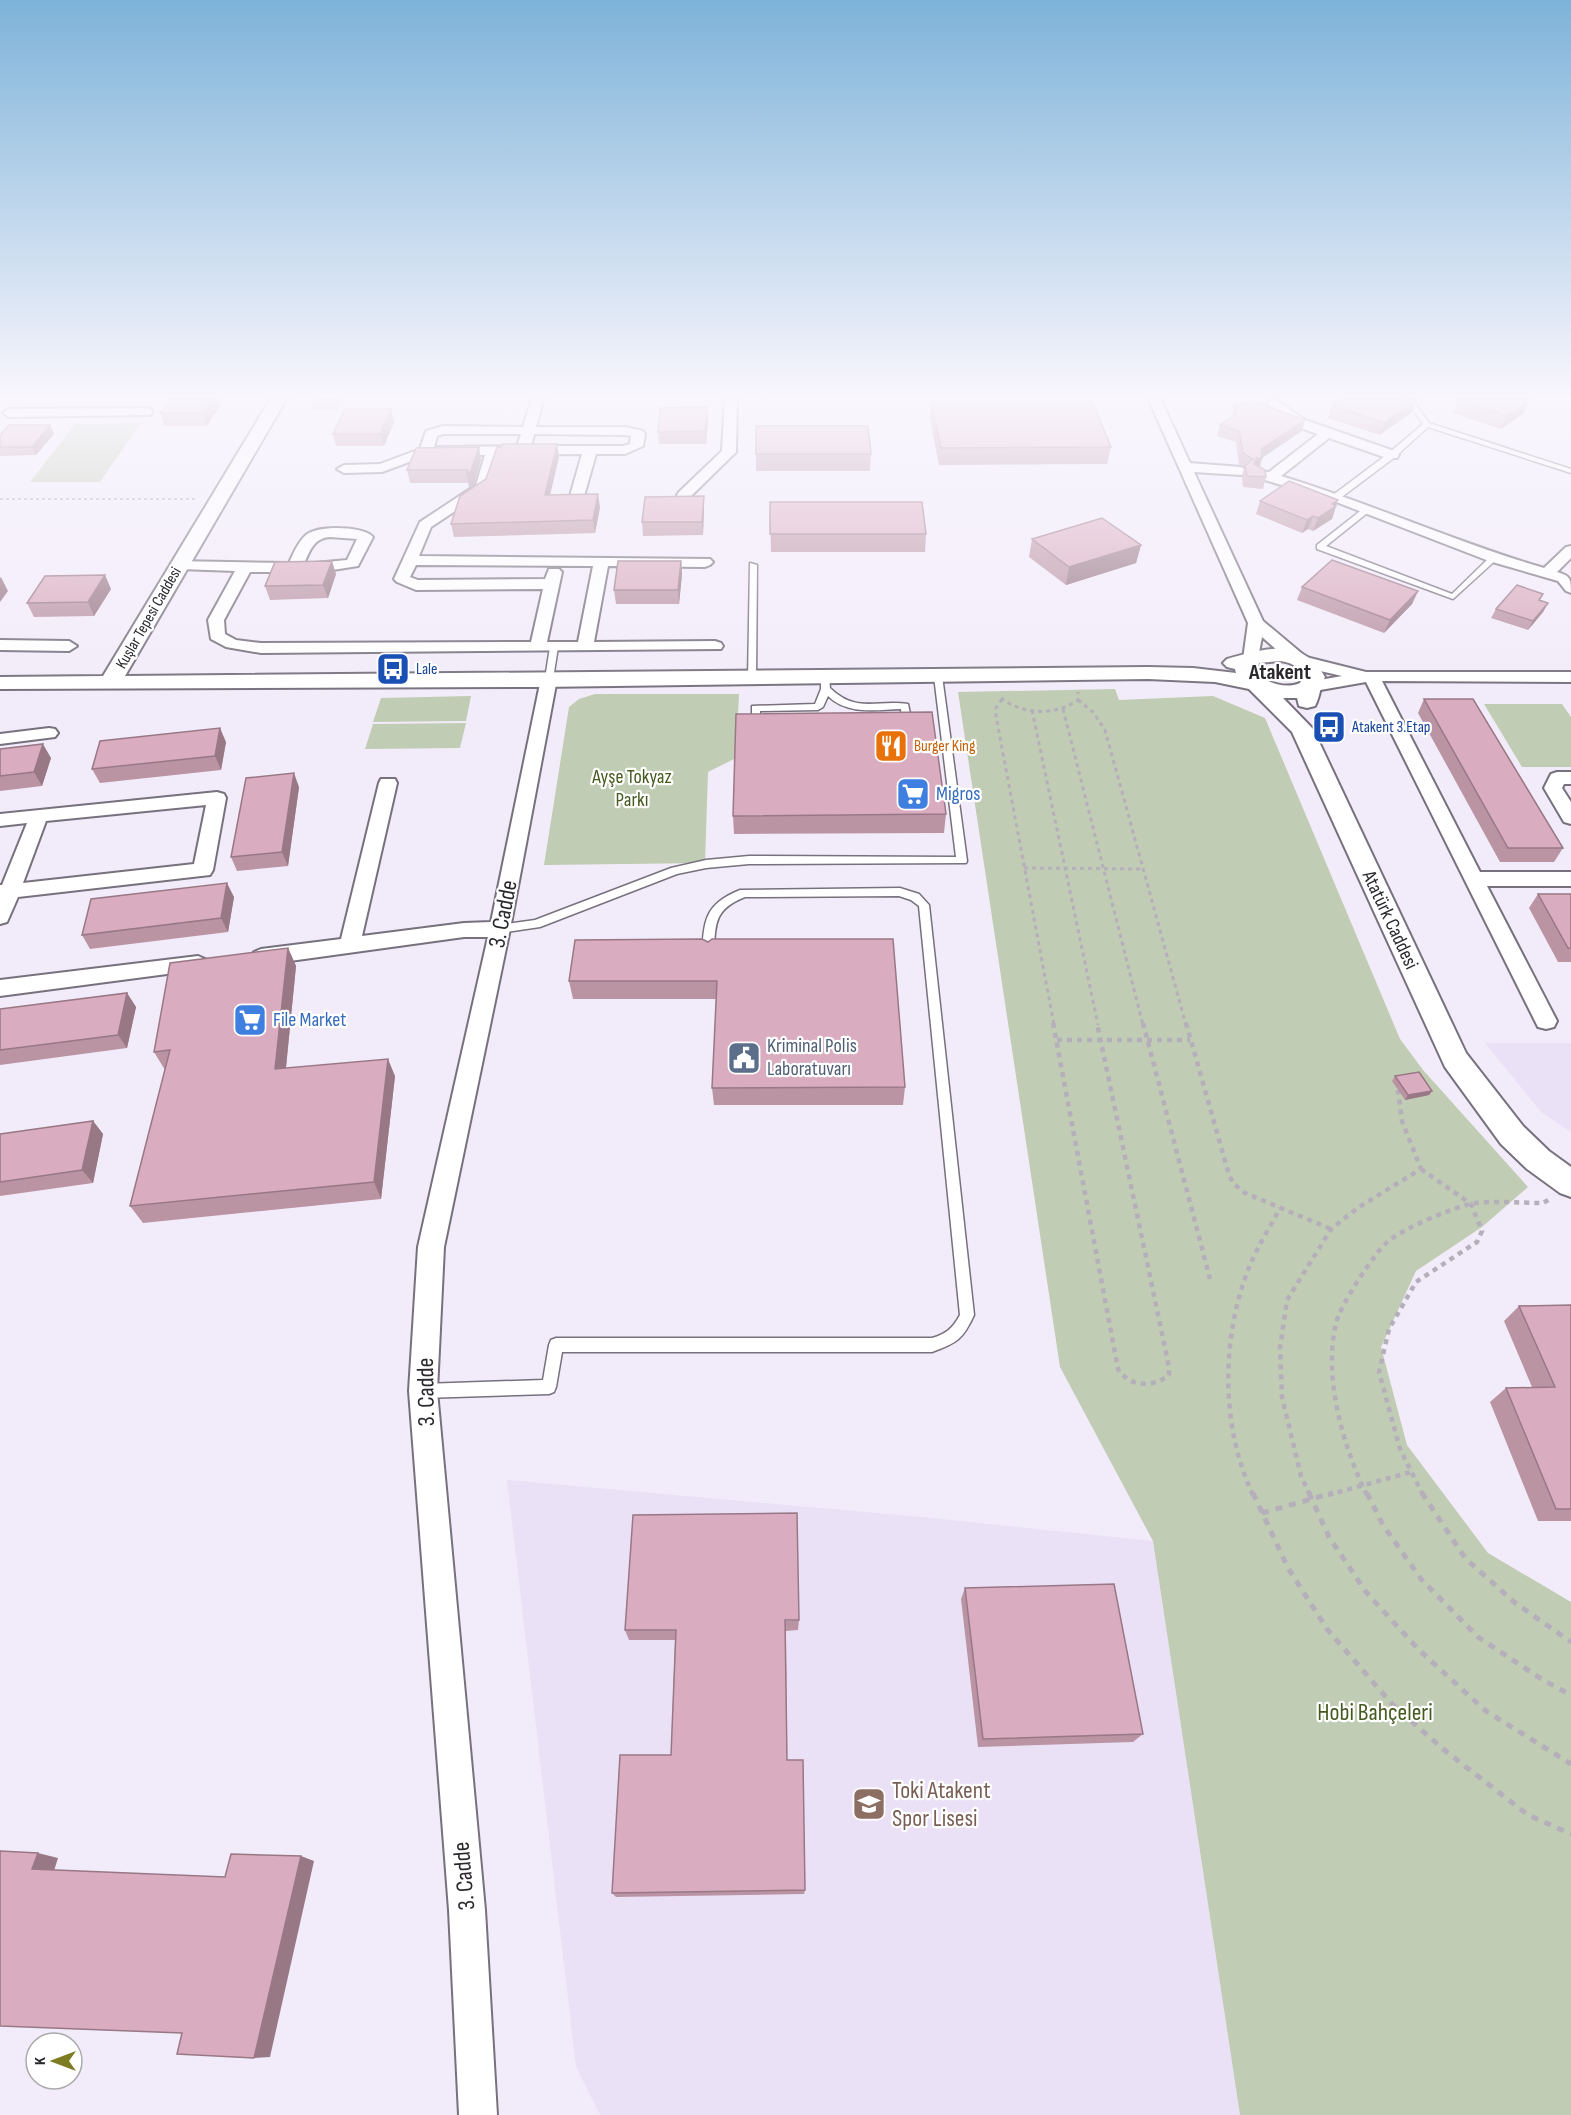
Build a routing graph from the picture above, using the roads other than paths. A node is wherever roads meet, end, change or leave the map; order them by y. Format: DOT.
graph roads {
  1 [pos="220,497"];
  2 [pos="467,497"];
  3 [pos="1200,497"];
  4 [pos="1336,497"];
  5 [pos="1367,510"];
  6 [pos="1571,550"];
  7 [pos="1494,558"];
  8 [pos="409,561"];
  9 [pos="557,561"];
  10 [pos="601,561"];
  11 [pos="705,562"];
  12 [pos="180,564"];
  13 [pos="753,565"];
  14 [pos="244,567"];
  15 [pos="295,567"];
  16 [pos="1547,573"];
  17 [pos="1568,581"];
  18 [pos="552,584"];
  19 [pos="1256,623"];
  20 [pos="0,645"];
  21 [pos="69,646"];
  22 [pos="585,646"];
  23 [pos="715,646"];
  24 [pos="546,647"];
  25 [pos="1251,659"];
  26 [pos="1300,662"];
  27 [pos="1194,673"];
  28 [pos="938,676"];
  29 [pos="1367,676"];
  30 [pos="1571,677"];
  31 [pos="549,679"];
  32 [pos="752,679"];
  33 [pos="0,683"];
  34 [pos="110,683"];
  35 [pos="826,684"];
  36 [pos="1259,685"];
  37 [pos="1309,687"];
  38 [pos="896,723"];
  39 [pos="767,725"];
  40 [pos="1302,729"];
  41 [pos="50,734"];
  42 [pos="0,739"];
  43 [pos="1571,778"];
  44 [pos="388,783"];
  45 [pos="39,816"];
  46 [pos="1571,818"];
  47 [pos="0,820"];
  48 [pos="1475,879"];
  49 [pos="1571,879"];
  50 [pos="5,891"];
  51 [pos="0,917"];
  52 [pos="500,929"];
  53 [pos="349,947"];
  54 [pos="708,954"];
  55 [pos="244,959"];
  56 [pos="221,962"];
  57 [pos="0,988"];
  58 [pos="1546,1021"];
  59 [pos="1490,1105"];
  60 [pos="1571,1160"];
  61 [pos="1562,1190"];
  62 [pos="423,1390"];
  63 [pos="478,2115"];
  1 -- 12 [label="street, Kuşlar Tepesi Caddesi"];
  2 -- 8 [label="street"];
  3 -- 19 [label="street"];
  4 -- 5 [label="street"];
  5 -- 7 [label="street"];
  5 -- 7 [label="lane"];
  6 -- 16 [label="street"];
  7 -- 16 [label="street"];
  8 -- 9 [label="street"];
  8 -- 18 [label="street"];
  9 -- 10 [label="street"];
  9 -- 18 [label="street"];
  10 -- 11 [label="street"];
  10 -- 22 [label="street"];
  12 -- 14 [label="street"];
  12 -- 34 [label="street, Kuşlar Tepesi Caddesi"];
  13 -- 32 [label="lane"];
  14 -- 15 [label="street"];
  14 -- 24 [label="street"];
  16 -- 17 [label="street"];
  18 -- 24 [label="street"];
  19 -- 25 [label="street"];
  19 -- 26 [label="street"];
  20 -- 21 [label="street"];
  22 -- 23 [label="street"];
  22 -- 24 [label="street"];
  24 -- 31 [label="lane"];
  25 -- 26 [label="street"];
  25 -- 27 [label="street"];
  25 -- 36 [label="street"];
  26 -- 29 [label="street"];
  26 -- 37 [label="street"];
  27 -- 28 [label="street"];
  27 -- 36 [label="street"];
  28 -- 35 [label="street"];
  28 -- 52 [label="lane"];
  29 -- 30 [label="street"];
  29 -- 37 [label="street"];
  29 -- 48 [label="street"];
  31 -- 32 [label="street"];
  31 -- 34 [label="street"];
  31 -- 52 [label="street, 3. Cadde"];
  32 -- 35 [label="street"];
  33 -- 34 [label="street"];
  35 -- 38 [label="lane"];
  35 -- 39 [label="lane"];
  36 -- 37 [label="street"];
  36 -- 40 [label="street"];
  37 -- 40 [label="street"];
  40 -- 59 [label="street, Atatürk Caddesi"];
  41 -- 42 [label="street"];
  43 -- 46 [label="street"];
  44 -- 53 [label="street"];
  45 -- 47 [label="street"];
  45 -- 50 [label="street"];
  45 -- 50 [label="street"];
  48 -- 49 [label="street"];
  48 -- 58 [label="street"];
  50 -- 51 [label="street"];
  52 -- 53 [label="street"];
  52 -- 62 [label="street, 3. Cadde"];
  53 -- 55 [label="street"];
  54 -- 62 [label="lane"];
  56 -- 57 [label="street"];
  59 -- 60 [label="street, Atatürk Caddesi"];
  59 -- 61 [label="street, Atatürk Caddesi"];
  62 -- 63 [label="street, 3. Cadde"];
}
